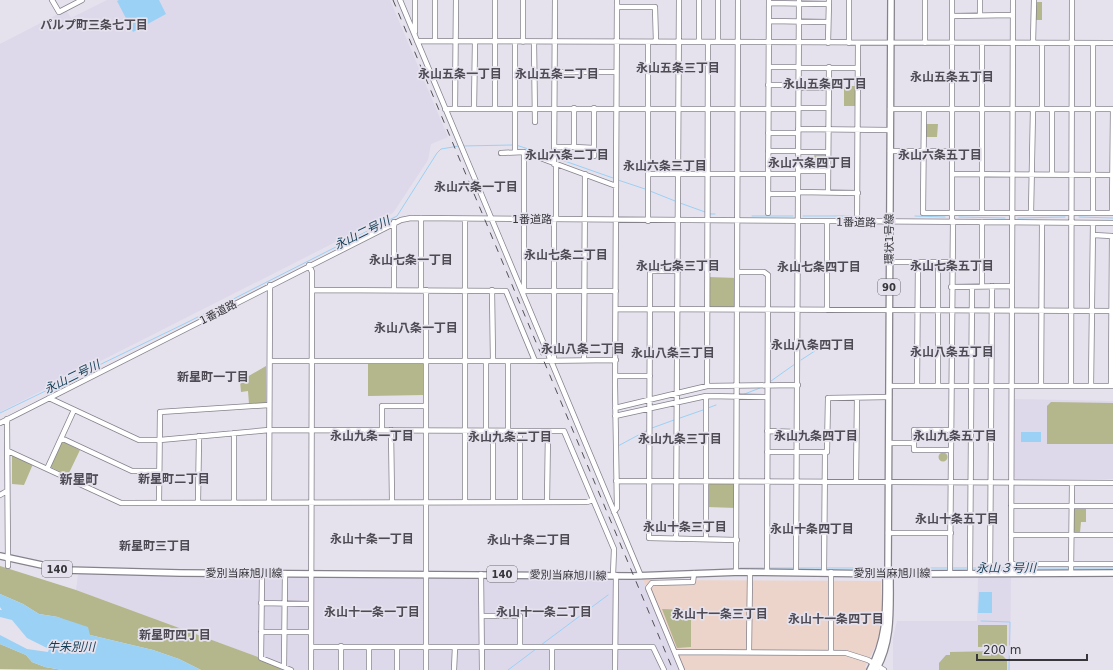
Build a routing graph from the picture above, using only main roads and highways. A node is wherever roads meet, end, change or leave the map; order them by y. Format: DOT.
graph roads {
  1 [pos="890,0"];
  2 [pos="0,556"];
  3 [pos="1113,573"];
  4 [pos="888,574"];
  5 [pos="876,666"];
  6 [pos="870,670"];
  1 -- 4 [label="main road, 環状1号線 / 90"];
  2 -- 4 [label="main road, 愛別当麻旭川線 / 140"];
  3 -- 4 [label="main road, 愛別当麻旭川線 / 140"];
  4 -- 5 [label="main road, 環状1号線 / 90"];
  5 -- 6 [label="main road, 環状1号線 / 90"];
}
